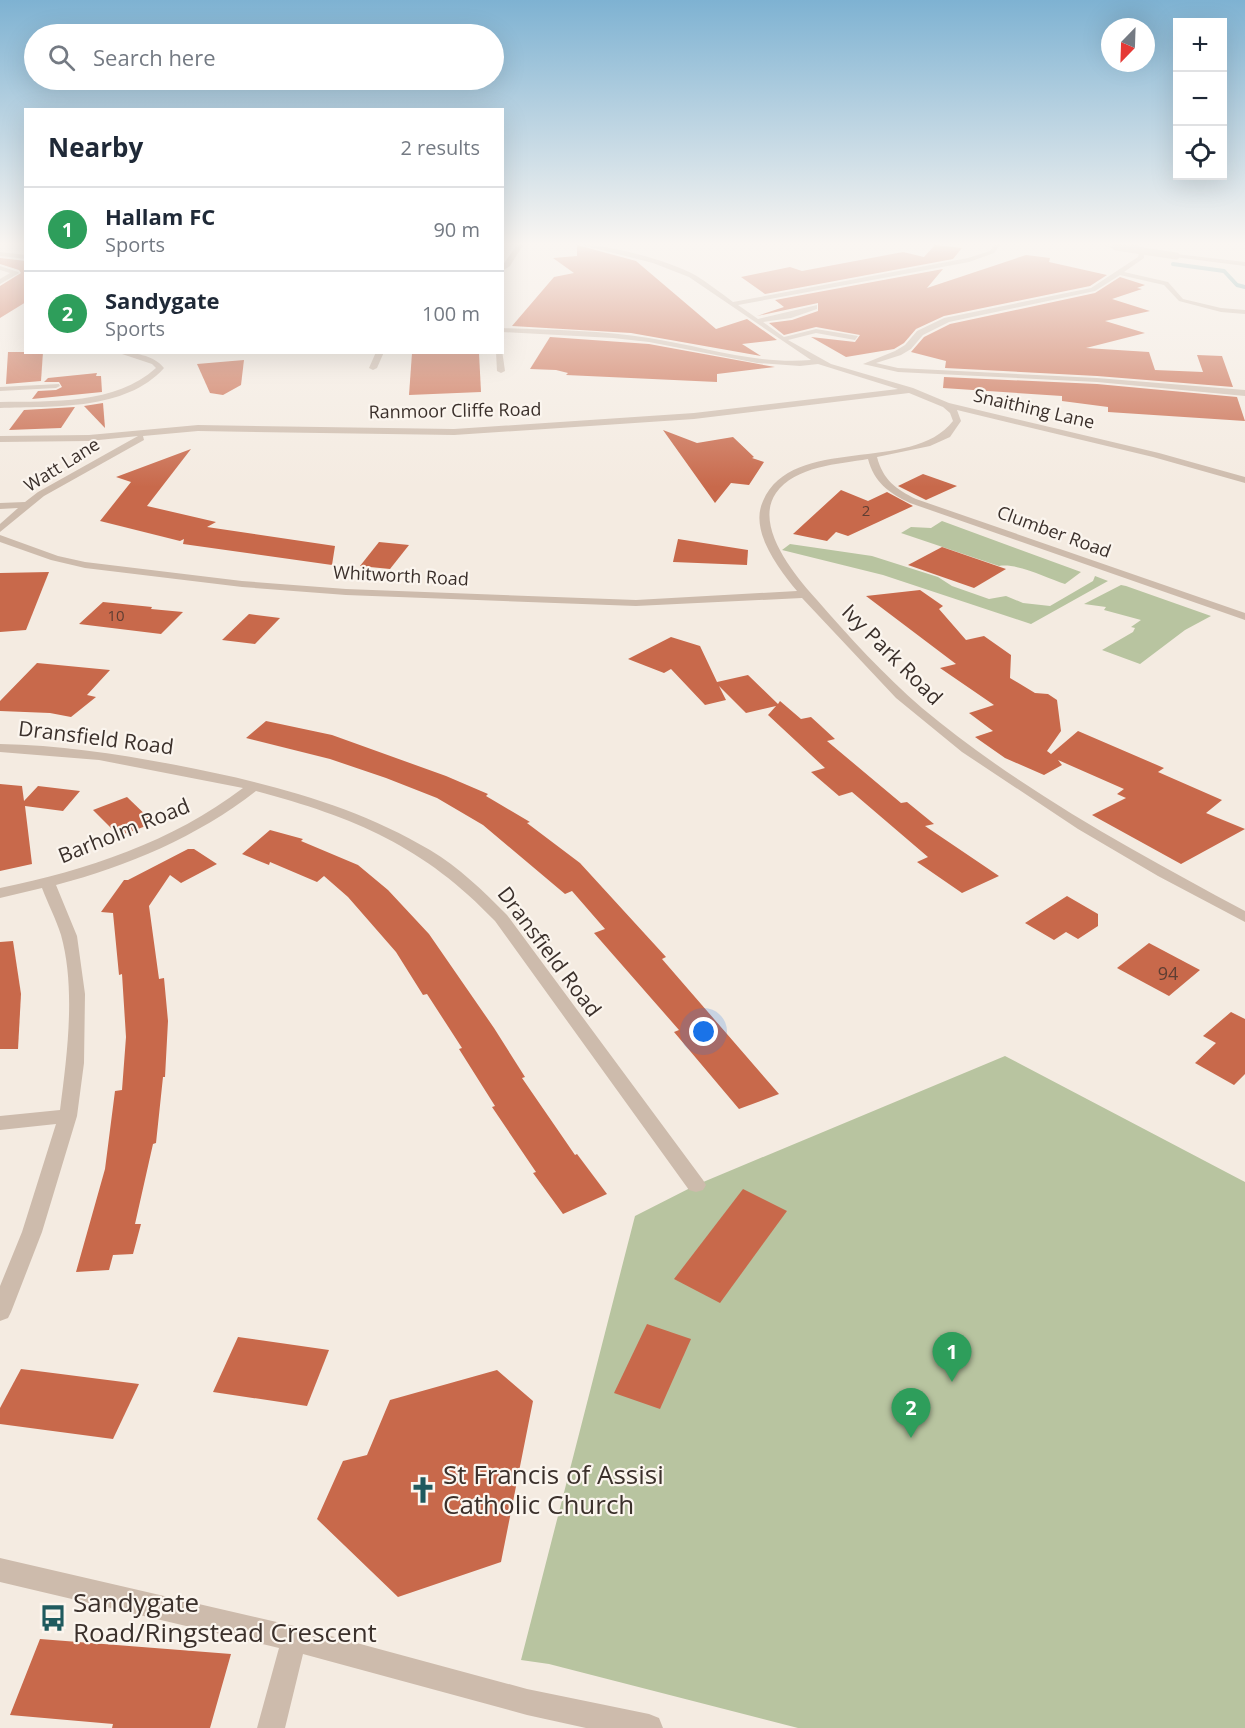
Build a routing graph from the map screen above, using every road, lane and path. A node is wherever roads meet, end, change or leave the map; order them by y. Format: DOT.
graph roads {
  1 [pos="764,326"];
  2 [pos="935,326"];
  3 [pos="504,330"];
  4 [pos="855,338"];
  5 [pos="783,339"];
  6 [pos="127,354"];
  7 [pos="379,354"];
  8 [pos="500,354"];
  9 [pos="817,362"];
  10 [pos="867,364"];
  11 [pos="373,368"];
  12 [pos="837,369"];
  13 [pos="501,371"];
  14 [pos="56,386"];
  15 [pos="0,389"];
  16 [pos="910,390"];
  17 [pos="1245,393"];
  18 [pos="0,405"];
  19 [pos="946,405"];
  20 [pos="146,435"];
  21 [pos="0,439"];
  22 [pos="872,456"];
  23 [pos="1245,480"];
  24 [pos="28,505"];
  25 [pos="0,506"];
  26 [pos="0,529"];
  27 [pos="0,538"];
  28 [pos="805,594"];
  29 [pos="1245,617"];
  30 [pos="0,748"];
  31 [pos="253,787"];
  32 [pos="48,884"];
  33 [pos="0,893"];
  34 [pos="1245,917"];
  35 [pos="68,1116"];
  36 [pos="0,1123"];
  37 [pos="696,1185"];
  38 [pos="0,1312"];
  39 [pos="0,1570"];
  40 [pos="294,1640"];
  41 [pos="271,1728"];
  42 [pos="649,1728"];
  1 -- 5 [label="street"];
  2 -- 10 [label="street"];
  3 -- 9 [label="street"];
  4 -- 5 [label="street"];
  5 -- 9 [label="street"];
  6 -- 18 [label="street"];
  7 -- 11 [label="street"];
  8 -- 13 [label="street"];
  9 -- 12 [label="street, Snaithing Lane"];
  10 -- 12 [label="street"];
  10 -- 17 [label="street"];
  12 -- 16 [label="street, Snaithing Lane"];
  14 -- 15 [label="street"];
  16 -- 19 [label="street, Snaithing Lane"];
  16 -- 20 [label="street, Ranmoor Cliffe Road"];
  19 -- 22 [label="street, Ivy Park Road"];
  19 -- 23 [label="street, Snaithing Lane"];
  20 -- 21 [label="street, Ranmoor Cliffe Road"];
  20 -- 24 [label="street, Watt Lane"];
  22 -- 28 [label="street, Ivy Park Road"];
  22 -- 29 [label="street, Clumber Road"];
  24 -- 25 [label="street"];
  24 -- 26 [label="street, Watt Lane"];
  27 -- 28 [label="street, Whitworth Road"];
  28 -- 34 [label="street, Ivy Park Road"];
  30 -- 31 [label="street, Dransfield Road"];
  31 -- 32 [label="street, Barholm Road"];
  31 -- 37 [label="street, Dransfield Road"];
  32 -- 33 [label="street, Barholm Road"];
  32 -- 35 [label="street"];
  35 -- 36 [label="street"];
  35 -- 38 [label="street"];
  39 -- 40 [label="street"];
  40 -- 41 [label="street"];
  40 -- 42 [label="street"];
}
